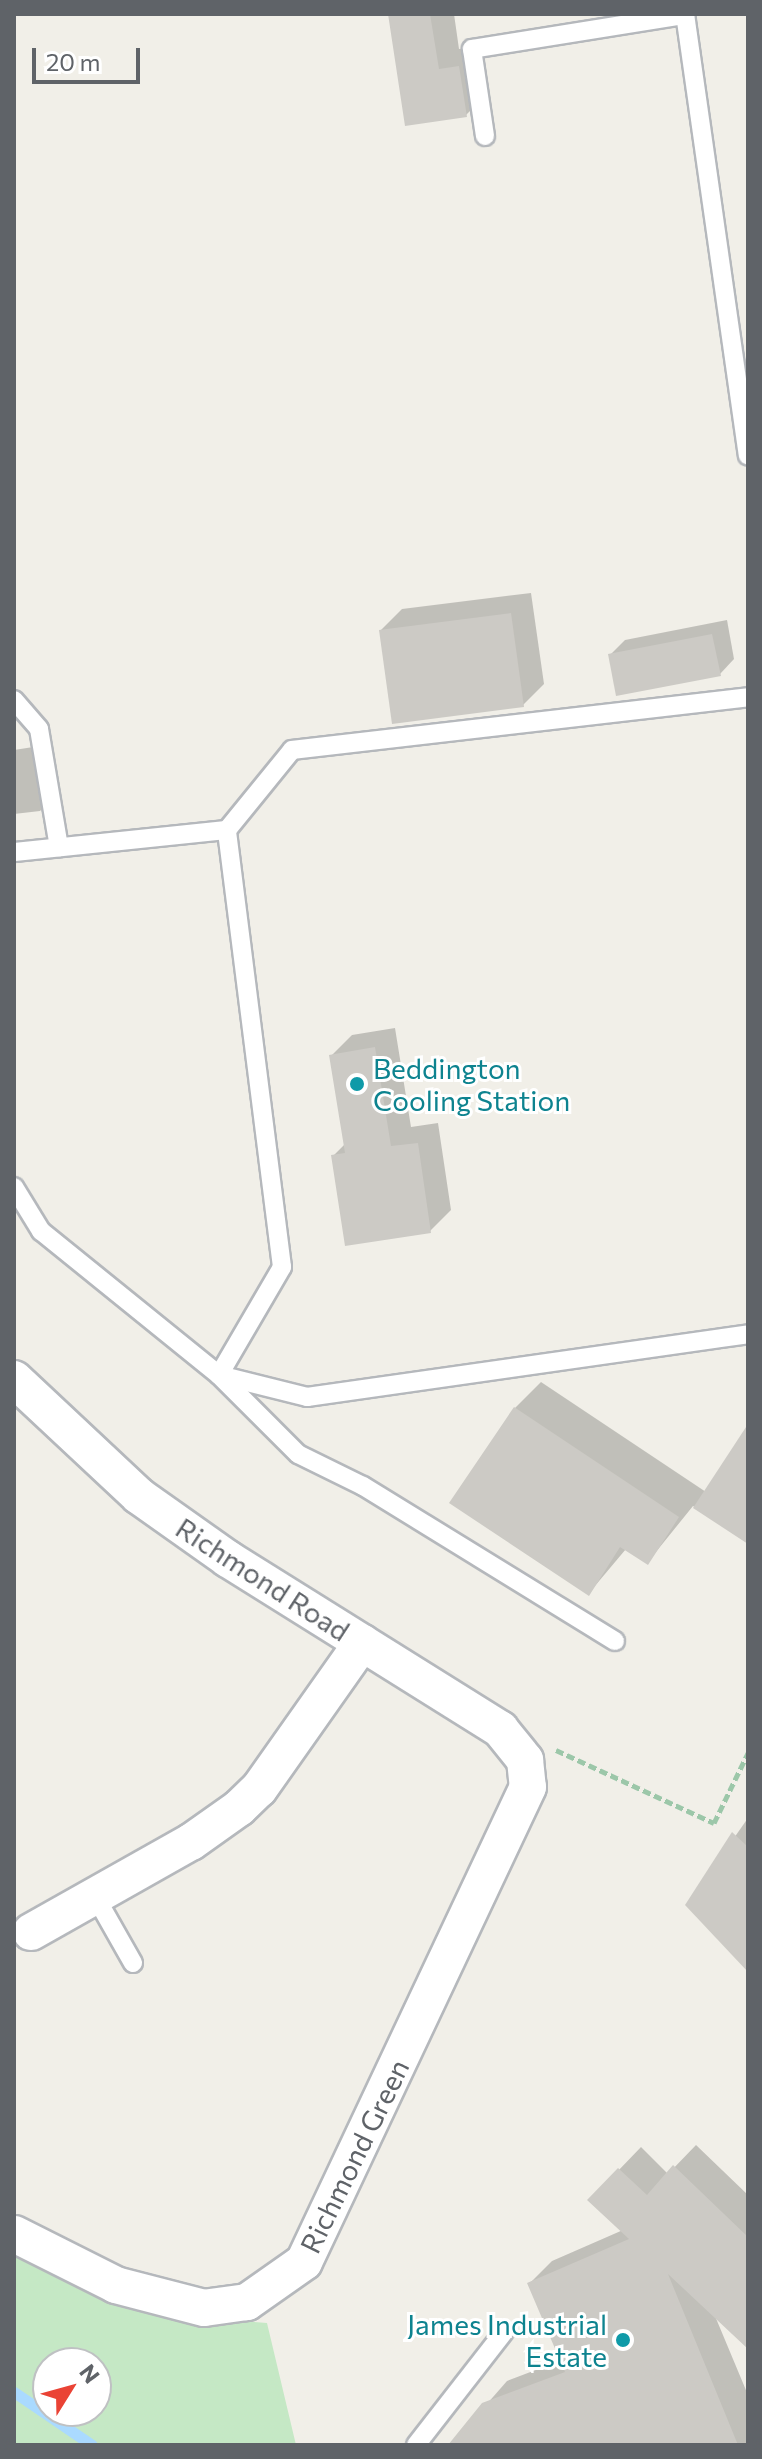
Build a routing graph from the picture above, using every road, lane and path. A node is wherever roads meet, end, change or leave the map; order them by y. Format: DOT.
graph roads {
  1 [pos="685,15"];
  2 [pos="485,136"];
  3 [pos="741,355"];
  4 [pos="748,456"];
  5 [pos="748,697"];
  6 [pos="14,700"];
  7 [pos="227,830"];
  8 [pos="59,847"];
  9 [pos="14,852"];
  10 [pos="14,1187"];
  11 [pos="748,1334"];
  12 [pos="219,1375"];
  13 [pos="14,1379"];
  14 [pos="615,1641"];
  15 [pos="362,1643"];
  16 [pos="748,1753"];
  17 [pos="525,1760"];
  18 [pos="95,1896"];
  19 [pos="31,1932"];
  20 [pos="133,1963"];
  21 [pos="14,2234"];
  22 [pos="504,2332"];
  23 [pos="416,2445"];
  1 -- 2 [label="lane"];
  1 -- 3 [label="lane"];
  3 -- 4 [label="lane"];
  5 -- 7 [label="lane"];
  6 -- 8 [label="lane"];
  7 -- 8 [label="lane"];
  7 -- 12 [label="lane"];
  8 -- 9 [label="lane"];
  10 -- 12 [label="lane"];
  11 -- 12 [label="lane"];
  12 -- 14 [label="lane"];
  13 -- 15 [label="street, Richmond Road"];
  15 -- 17 [label="street, Richmond Road"];
  15 -- 18 [label="street"];
  16 -- 17 [label="path"];
  17 -- 21 [label="street, Richmond Green"];
  18 -- 19 [label="street"];
  18 -- 20 [label="lane"];
  22 -- 23 [label="lane"];
}
